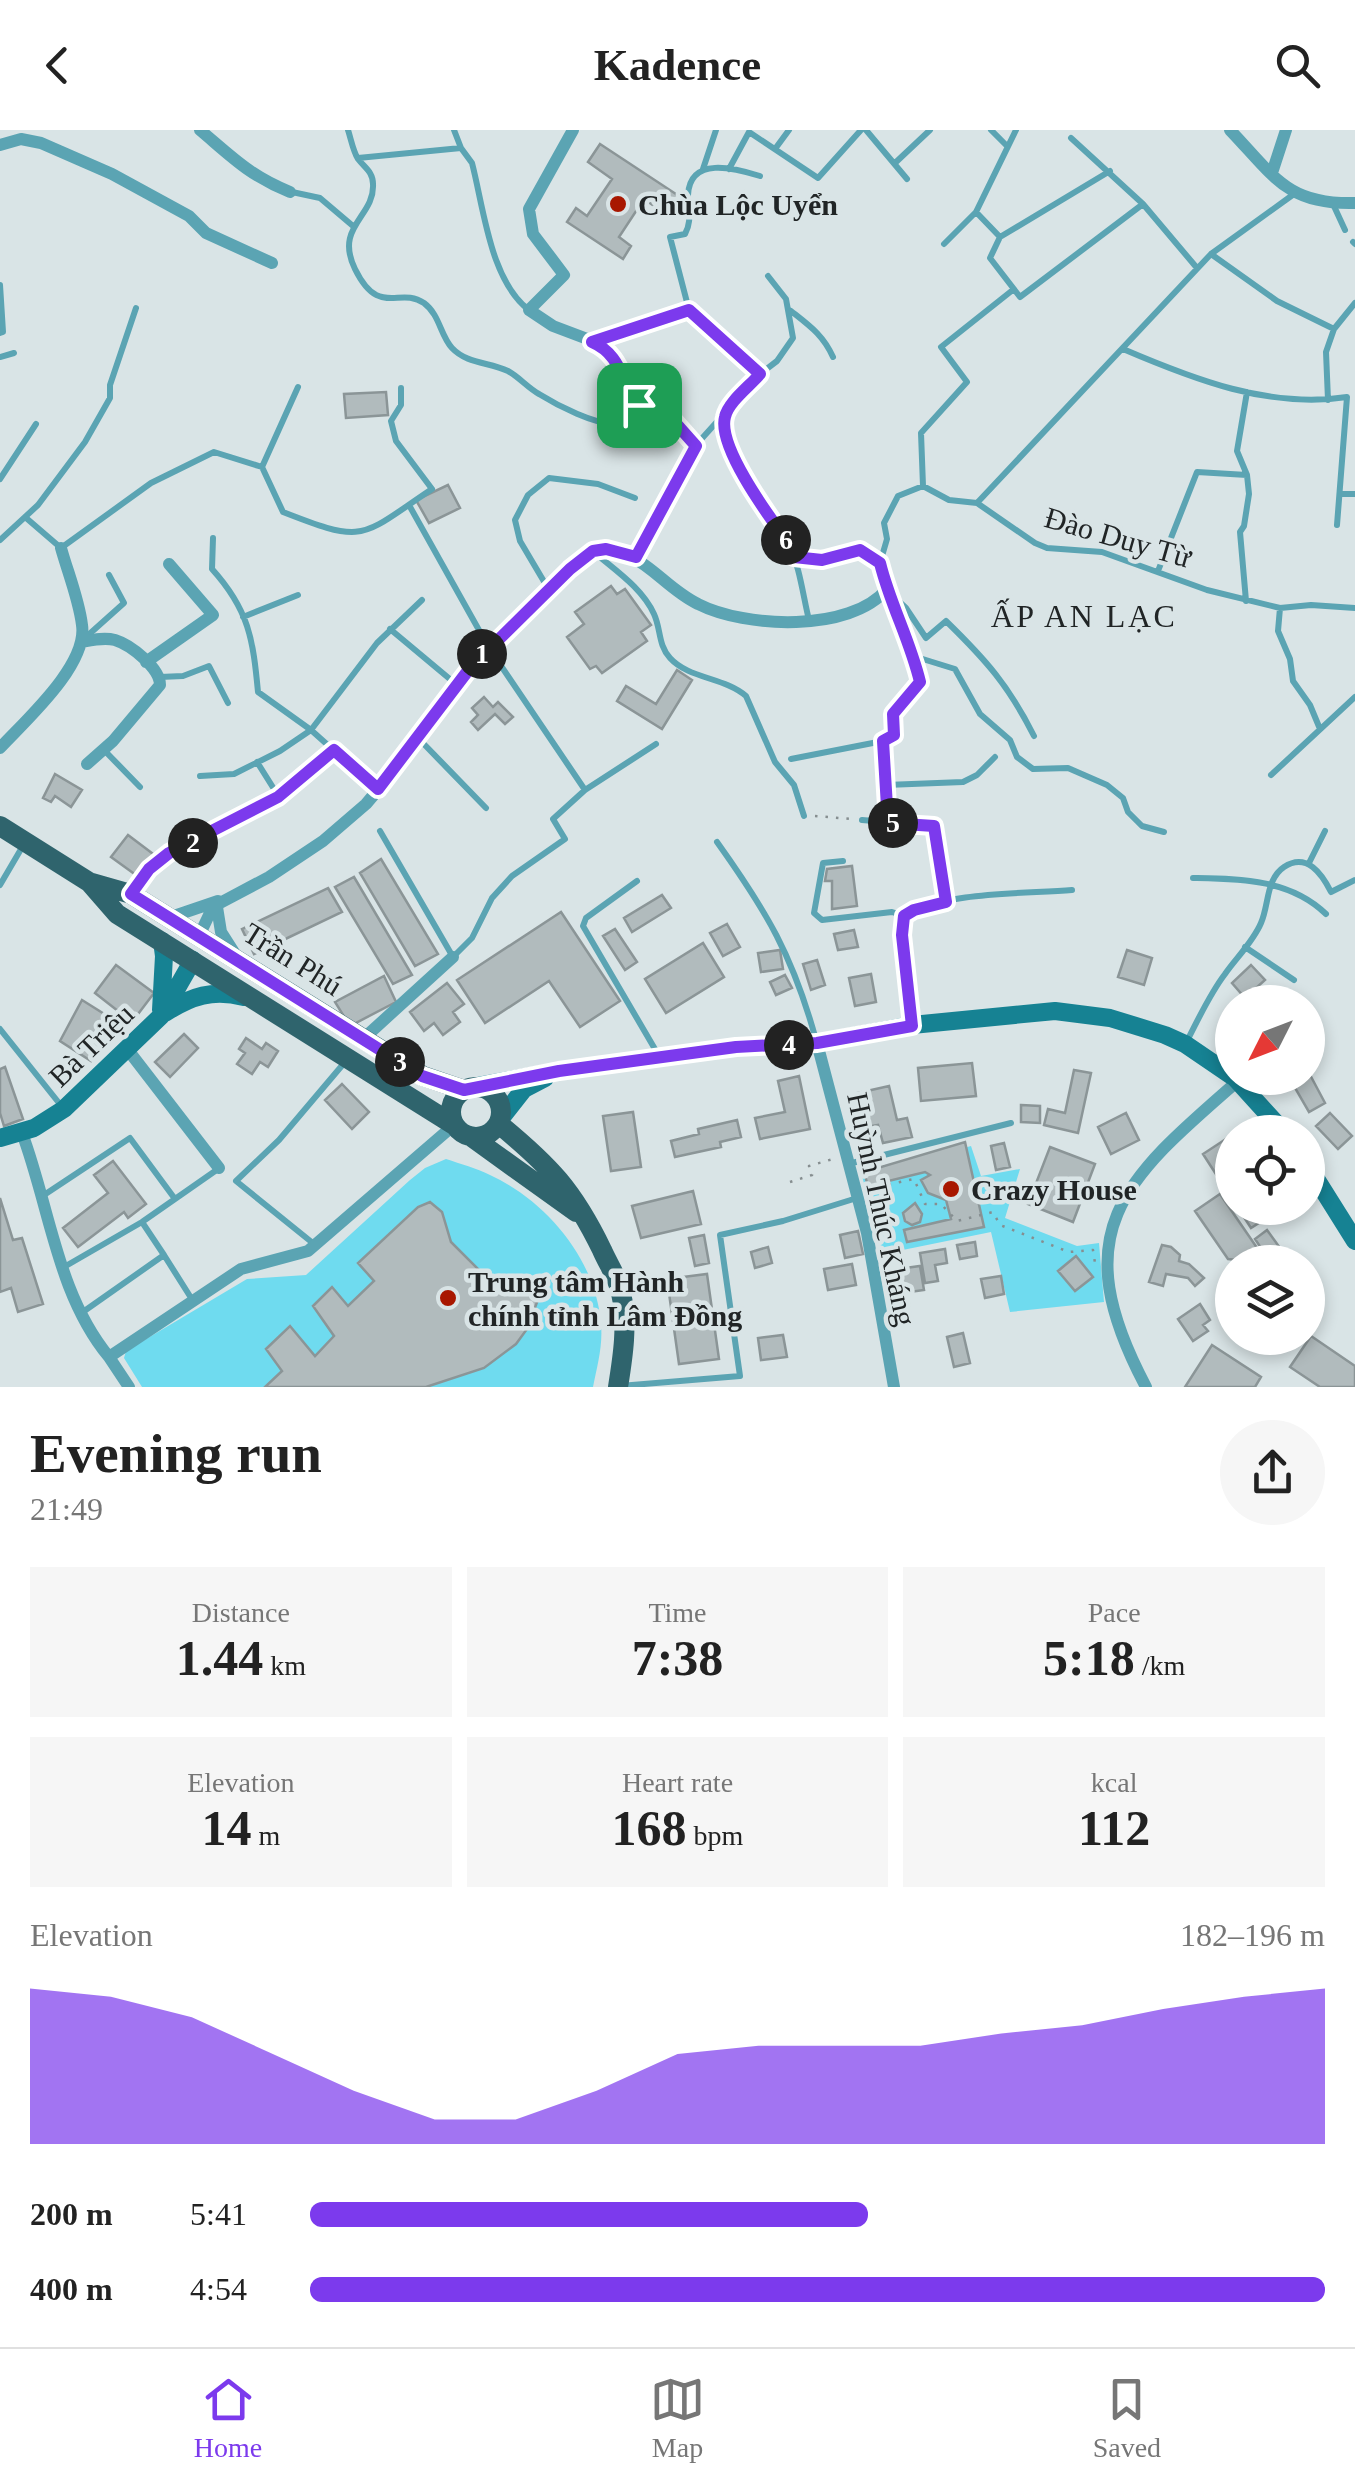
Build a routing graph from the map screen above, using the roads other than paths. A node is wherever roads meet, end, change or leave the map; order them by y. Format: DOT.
graph roads {
  1 [pos="200,130"];
  2 [pos="348,130"];
  3 [pos="454,130"];
  4 [pos="573,130"];
  5 [pos="789,130"];
  6 [pos="863,130"];
  7 [pos="930,130"];
  8 [pos="991,130"];
  9 [pos="1016,130"];
  10 [pos="1230,130"];
  11 [pos="1286,130"];
  12 [pos="712,132"];
  13 [pos="1071,138"];
  14 [pos="0,145"];
  15 [pos="1008,146"];
  16 [pos="460,148"];
  17 [pos="774,149"];
  18 [pos="358,158"];
  19 [pos="894,163"];
  20 [pos="703,169"];
  21 [pos="729,169"];
  22 [pos="1110,171"];
  23 [pos="1272,173"];
  24 [pos="760,176"];
  25 [pos="908,179"];
  26 [pos="290,192"];
  27 [pos="1294,194"];
  28 [pos="1355,203"];
  29 [pos="1143,204"];
  30 [pos="1333,204"];
  31 [pos="976,212"];
  32 [pos="353,226"];
  33 [pos="1345,230"];
  34 [pos="1000,237"];
  35 [pos="944,244"];
  36 [pos="1212,254"];
  37 [pos="272,263"];
  38 [pos="1197,268"];
  39 [pos="768,276"];
  40 [pos="0,285"];
  41 [pos="1014,289"];
  42 [pos="1355,303"];
  43 [pos="136,308"];
  44 [pos="529,310"];
  45 [pos="689,310"];
  46 [pos="790,310"];
  47 [pos="1334,330"];
  48 [pos="0,333"];
  49 [pos="592,342"];
  50 [pos="1123,350"];
  51 [pos="14,353"];
  52 [pos="0,356"];
  53 [pos="833,357"];
  54 [pos="760,374"];
  55 [pos="298,387"];
  56 [pos="401,388"];
  57 [pos="1247,392"];
  58 [pos="1351,397"];
  59 [pos="1328,400"];
  60 [pos="639,405"];
  61 [pos="725,414"];
  62 [pos="36,424"];
  63 [pos="696,446"];
  64 [pos="262,467"];
  65 [pos="1247,474"];
  66 [pos="0,479"];
  67 [pos="923,486"];
  68 [pos="1340,494"];
  69 [pos="1355,494"];
  70 [pos="635,498"];
  71 [pos="977,503"];
  72 [pos="409,505"];
  73 [pos="660,516"];
  74 [pos="26,517"];
  75 [pos="1338,526"];
  76 [pos="212,538"];
  77 [pos="0,540"];
  78 [pos="61,548"];
  79 [pos="593,551"];
  80 [pos="794,557"];
  81 [pos="880,563"];
  82 [pos="169,564"];
  83 [pos="1158,572"];
  84 [pos="109,574"];
  85 [pos="887,590"];
  86 [pos="549,591"];
  87 [pos="298,595"];
  88 [pos="422,600"];
  89 [pos="1246,601"];
  90 [pos="1280,608"];
  91 [pos="1355,608"];
  92 [pos="243,616"];
  93 [pos="809,620"];
  94 [pos="390,629"];
  95 [pos="82,642"];
  96 [pos="488,648"];
  97 [pos="914,656"];
  98 [pos="146,662"];
  99 [pos="160,678"];
  100 [pos="457,685"];
  101 [pos="1355,696"];
  102 [pos="228,703"];
  103 [pos="1320,728"];
  104 [pos="311,730"];
  105 [pos="1034,736"];
  106 [pos="418,738"];
  107 [pos="883,741"];
  108 [pos="656,744"];
  109 [pos="0,748"];
  110 [pos="103,750"];
  111 [pos="334,750"];
  112 [pos="995,757"];
  113 [pos="791,759"];
  114 [pos="257,762"];
  115 [pos="87,764"];
  116 [pos="1271,775"];
  117 [pos="200,776"];
  118 [pos="886,785"];
  119 [pos="140,787"];
  120 [pos="378,789"];
  121 [pos="585,790"];
  122 [pos="278,797"];
  123 [pos="486,808"];
  124 [pos="804,816"];
  125 [pos="862,820"];
  126 [pos="888,823"];
  127 [pos="0,826"];
  128 [pos="380,831"];
  129 [pos="1325,831"];
  130 [pos="1164,832"];
  131 [pos="24,842"];
  132 [pos="716,842"];
  133 [pos="843,861"];
  134 [pos="1308,863"];
  135 [pos="1193,878"];
  136 [pos="1355,880"];
  137 [pos="637,881"];
  138 [pos="89,882"];
  139 [pos="1270,884"];
  140 [pos="0,885"];
  141 [pos="1072,890"];
  142 [pos="131,894"];
  143 [pos="230,897"];
  144 [pos="946,902"];
  145 [pos="217,907"];
  146 [pos="1326,914"];
  147 [pos="904,916"];
  148 [pos="168,918"];
  149 [pos="199,936"];
  150 [pos="162,940"];
  151 [pos="1246,948"];
  152 [pos="453,957"];
  153 [pos="192,960"];
  154 [pos="248,966"];
  155 [pos="1294,980"];
  156 [pos="264,1004"];
  157 [pos="160,1016"];
  158 [pos="912,1026"];
  159 [pos="0,1029"];
  160 [pos="363,1039"];
  161 [pos="817,1043"];
  162 [pos="1185,1044"];
  163 [pos="128,1050"];
  164 [pos="349,1057"];
  165 [pos="660,1057"];
  166 [pos="1215,1064"];
  167 [pos="559,1071"];
  168 [pos="468,1089"];
  169 [pos="1218,1095"];
  170 [pos="1250,1095"];
  171 [pos="64,1109"];
  172 [pos="1269,1115"];
  173 [pos="500,1120"];
  174 [pos="1010,1122"];
  175 [pos="454,1125"];
  176 [pos="22,1133"];
  177 [pos="0,1138"];
  178 [pos="473,1138"];
  179 [pos="847,1160"];
  180 [pos="219,1168"];
  181 [pos="1325,1193"];
  182 [pos="856,1195"];
  183 [pos="43,1196"];
  184 [pos="175,1199"];
  185 [pos="142,1222"];
  186 [pos="589,1223"];
  187 [pos="1355,1240"];
  188 [pos="316,1245"];
  189 [pos="164,1254"];
  190 [pos="64,1268"];
  191 [pos="193,1301"];
  192 [pos="79,1315"];
  193 [pos="109,1357"];
  194 [pos="130,1387"];
  195 [pos="619,1387"];
  196 [pos="894,1387"];
  197 [pos="1146,1387"];
  1 -- 26 [label="street"];
  2 -- 18 [label="lane"];
  3 -- 16 [label="lane"];
  4 -- 44 [label="street"];
  5 -- 17 [label="lane"];
  6 -- 17 [label="lane"];
  6 -- 19 [label="lane"];
  7 -- 19 [label="lane"];
  8 -- 15 [label="lane"];
  9 -- 15 [label="lane"];
  10 -- 23 [label="street"];
  11 -- 23 [label="street"];
  12 -- 20 [label="lane"];
  13 -- 22 [label="lane"];
  14 -- 37 [label="street"];
  15 -- 31 [label="lane"];
  16 -- 18 [label="lane"];
  16 -- 44 [label="lane"];
  17 -- 21 [label="lane"];
  18 -- 32 [label="lane"];
  19 -- 25 [label="lane"];
  20 -- 21 [label="lane"];
  20 -- 45 [label="lane"];
  21 -- 24 [label="lane"];
  22 -- 29 [label="lane"];
  22 -- 34 [label="lane"];
  23 -- 27 [label="street"];
  26 -- 32 [label="lane"];
  27 -- 30 [label="street"];
  27 -- 36 [label="lane"];
  28 -- 30 [label="street"];
  29 -- 38 [label="lane"];
  29 -- 41 [label="lane"];
  30 -- 33 [label="lane"];
  31 -- 34 [label="lane"];
  31 -- 35 [label="lane"];
  32 -- 60 [label="lane"];
  34 -- 41 [label="lane"];
  36 -- 38 [label="lane"];
  36 -- 47 [label="lane"];
  38 -- 50 [label="lane"];
  39 -- 46 [label="lane"];
  40 -- 48 [label="lane"];
  41 -- 67 [label="lane"];
  42 -- 47 [label="lane"];
  43 -- 74 [label="lane"];
  44 -- 49 [label="street"];
  45 -- 49 [label="lane"];
  45 -- 54 [label="lane"];
  46 -- 53 [label="lane"];
  46 -- 54 [label="lane"];
  47 -- 59 [label="lane"];
  49 -- 60 [label="street"];
  50 -- 57 [label="lane"];
  50 -- 71 [label="lane"];
  51 -- 52 [label="lane"];
  54 -- 61 [label="lane"];
  55 -- 64 [label="lane"];
  56 -- 72 [label="lane"];
  57 -- 59 [label="lane"];
  57 -- 65 [label="lane"];
  58 -- 59 [label="lane"];
  58 -- 68 [label="lane"];
  60 -- 63 [label="lane"];
  61 -- 63 [label="lane"];
  61 -- 80 [label="lane"];
  62 -- 66 [label="lane"];
  63 -- 73 [label="lane"];
  64 -- 72 [label="lane"];
  64 -- 78 [label="lane"];
  65 -- 83 [label="lane"];
  65 -- 89 [label="lane"];
  67 -- 71 [label="lane, Đào Duy Từ"];
  67 -- 81 [label="lane"];
  68 -- 69 [label="lane"];
  68 -- 75 [label="lane"];
  70 -- 86 [label="lane"];
  71 -- 83 [label="lane, Đào Duy Từ"];
  72 -- 96 [label="lane"];
  74 -- 77 [label="lane"];
  74 -- 78 [label="lane"];
  76 -- 92 [label="lane"];
  78 -- 95 [label="street"];
  79 -- 86 [label="street"];
  79 -- 93 [label="street"];
  79 -- 124 [label="lane"];
  80 -- 81 [label="lane"];
  80 -- 93 [label="lane"];
  81 -- 85 [label="lane"];
  82 -- 98 [label="street"];
  83 -- 89 [label="lane, Đào Duy Từ"];
  84 -- 95 [label="lane"];
  85 -- 93 [label="street"];
  85 -- 97 [label="lane"];
  85 -- 105 [label="lane"];
  86 -- 96 [label="street"];
  87 -- 92 [label="lane"];
  88 -- 94 [label="lane"];
  89 -- 90 [label="lane, Đào Duy Từ"];
  90 -- 91 [label="lane, Đào Duy Từ"];
  90 -- 103 [label="lane"];
  92 -- 104 [label="lane"];
  94 -- 100 [label="lane"];
  94 -- 104 [label="lane"];
  95 -- 98 [label="street"];
  95 -- 109 [label="street"];
  96 -- 100 [label="street"];
  96 -- 121 [label="lane"];
  97 -- 107 [label="lane"];
  97 -- 130 [label="lane"];
  98 -- 99 [label="street"];
  99 -- 102 [label="lane"];
  99 -- 110 [label="street"];
  100 -- 106 [label="street"];
  101 -- 103 [label="lane"];
  103 -- 116 [label="lane"];
  104 -- 111 [label="lane"];
  104 -- 114 [label="lane"];
  106 -- 120 [label="street"];
  106 -- 123 [label="lane"];
  107 -- 113 [label="lane"];
  107 -- 118 [label="lane"];
  108 -- 121 [label="lane"];
  110 -- 115 [label="street"];
  110 -- 119 [label="lane"];
  111 -- 120 [label="lane"];
  111 -- 122 [label="lane"];
  112 -- 118 [label="lane"];
  114 -- 117 [label="lane"];
  114 -- 122 [label="lane"];
  118 -- 126 [label="lane"];
  120 -- 143 [label="street"];
  121 -- 152 [label="lane"];
  122 -- 142 [label="lane"];
  125 -- 126 [label="lane"];
  126 -- 144 [label="lane"];
  127 -- 131 [label="main road, Trần Phú"];
  128 -- 152 [label="lane"];
  129 -- 134 [label="lane"];
  131 -- 138 [label="main road, Trần Phú"];
  131 -- 140 [label="lane"];
  132 -- 161 [label="lane"];
  133 -- 147 [label="lane"];
  134 -- 136 [label="lane"];
  134 -- 139 [label="lane"];
  135 -- 139 [label="lane"];
  137 -- 165 [label="lane"];
  138 -- 142 [label="main road, Trần Phú"];
  138 -- 150 [label="main road, Trần Phú"];
  139 -- 146 [label="lane"];
  139 -- 151 [label="lane"];
  141 -- 144 [label="lane"];
  142 -- 148 [label="main road, Trần Phú"];
  143 -- 145 [label="street"];
  143 -- 148 [label="street"];
  144 -- 147 [label="lane"];
  145 -- 149 [label="street"];
  145 -- 154 [label="street"];
  147 -- 158 [label="lane"];
  148 -- 149 [label="main road, Trần Phú"];
  149 -- 153 [label="main road"];
  149 -- 154 [label="main road, Trần Phú"];
  150 -- 153 [label="main road, Trần Phú"];
  150 -- 157 [label="street"];
  151 -- 155 [label="lane"];
  151 -- 162 [label="lane"];
  152 -- 160 [label="street"];
  153 -- 156 [label="main road, Trần Phú"];
  153 -- 157 [label="street, Bà Triệu"];
  154 -- 160 [label="main road, Trần Phú"];
  156 -- 157 [label="street"];
  156 -- 164 [label="main road, Trần Phú"];
  157 -- 163 [label="street, Bà Triệu"];
  158 -- 161 [label="street"];
  158 -- 162 [label="street"];
  159 -- 171 [label="lane"];
  160 -- 168 [label="main road, Trần Phú"];
  161 -- 165 [label="street"];
  161 -- 179 [label="street, Huỳnh Thúc Kháng"];
  162 -- 166 [label="street"];
  163 -- 171 [label="street, Bà Triệu"];
  163 -- 180 [label="street"];
  164 -- 175 [label="main road, Trần Phú"];
  164 -- 188 [label="lane"];
  165 -- 167 [label="street"];
  167 -- 168 [label="street"];
  167 -- 173 [label="street"];
  168 -- 173 [label="main road"];
  168 -- 175 [label="main road"];
  169 -- 197 [label="street"];
  170 -- 172 [label="street"];
  171 -- 176 [label="street, Bà Triệu"];
  173 -- 178 [label="main road"];
  173 -- 186 [label="main road"];
  174 -- 179 [label="lane"];
  175 -- 178 [label="main road"];
  175 -- 188 [label="street"];
  176 -- 177 [label="street, Bà Triệu"];
  176 -- 183 [label="street"];
  178 -- 186 [label="main road"];
  179 -- 182 [label="street, Huỳnh Thúc Kháng"];
  180 -- 184 [label="lane"];
  181 -- 187 [label="street"];
  182 -- 195 [label="lane"];
  182 -- 196 [label="street, Huỳnh Thúc Kháng"];
  183 -- 184 [label="lane"];
  183 -- 190 [label="street"];
  184 -- 185 [label="lane"];
  185 -- 189 [label="lane"];
  185 -- 190 [label="lane"];
  186 -- 195 [label="main road"];
  188 -- 191 [label="street"];
  189 -- 191 [label="lane"];
  189 -- 192 [label="lane"];
  190 -- 192 [label="street"];
  191 -- 193 [label="street"];
  192 -- 193 [label="street"];
  193 -- 194 [label="street"];
}
